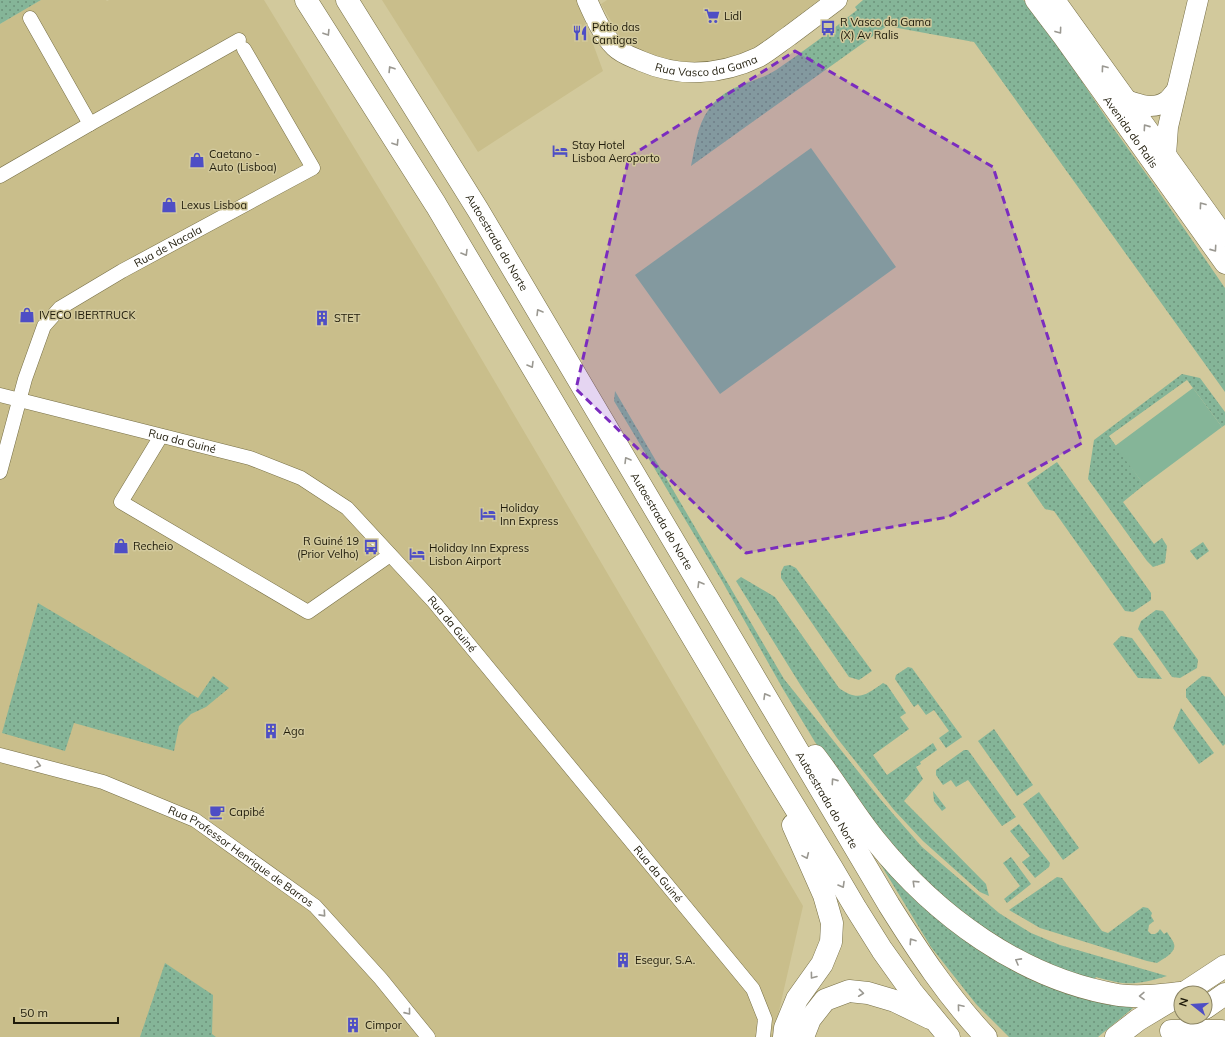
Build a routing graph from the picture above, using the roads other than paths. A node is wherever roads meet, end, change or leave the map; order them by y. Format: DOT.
graph roads {
  1 [pos="306,0"];
  2 [pos="347,0"];
  3 [pos="587,0"];
  4 [pos="838,0"];
  5 [pos="1035,0"];
  6 [pos="1055,0"];
  7 [pos="1198,0"];
  8 [pos="30,18"];
  9 [pos="1176,91"];
  10 [pos="1126,100"];
  11 [pos="90,124"];
  12 [pos="1166,155"];
  13 [pos="0,176"];
  14 [pos="1225,237"];
  15 [pos="1225,264"];
  16 [pos="0,395"];
  17 [pos="19,401"];
  18 [pos="161,436"];
  19 [pos="0,472"];
  20 [pos="390,554"];
  21 [pos="786,730"];
  22 [pos="756,744"];
  23 [pos="0,755"];
  24 [pos="1225,966"];
  25 [pos="1195,985"];
  26 [pos="1173,994"];
  27 [pos="1225,994"];
  28 [pos="1173,999"];
  29 [pos="1213,1002"];
  30 [pos="935,1020"];
  31 [pos="1180,1025"];
  32 [pos="1225,1032"];
  33 [pos="1167,1034"];
  34 [pos="428,1037"];
  35 [pos="764,1037"];
  36 [pos="784,1037"];
  37 [pos="803,1037"];
  38 [pos="949,1037"];
  39 [pos="986,1037"];
  40 [pos="1116,1037"];
  1 -- 22 [label="highway, one-way"];
  21 -- 2 [label="highway, Autoestrada do Norte, one-way"];
  3 -- 4 [label="street, Rua Vasco da Gama"];
  5 -- 15 [label="street, Avenida do Ralis, one-way"];
  10 -- 6 [label="street, Avenida do Ralis, one-way"];
  7 -- 9 [label="street"];
  8 -- 11 [label="street"];
  9 -- 10 [label="street"];
  9 -- 12 [label="street"];
  12 -- 10 [label="street, Avenida do Ralis, one-way"];
  11 -- 13 [label="street, Rua de Nacala"];
  11 -- 17 [label="street, Rua de Nacala"];
  14 -- 12 [label="street, Avenida do Ralis, one-way"];
  16 -- 17 [label="street, Rua da Guiné"];
  17 -- 18 [label="street, Rua da Guiné"];
  17 -- 19 [label="street, Rua de Nacala"];
  18 -- 20 [label="street, Rua da Guiné"];
  18 -- 20 [label="street"];
  20 -- 35 [label="street, Rua da Guiné"];
  26 -- 21 [label="highway, one-way"];
  39 -- 21 [label="highway, Autoestrada do Norte, one-way"];
  22 -- 30 [label="highway, one-way"];
  22 -- 36 [label="highway, one-way"];
  23 -- 34 [label="street, Rua Professor Henrique de Barros, one-way"];
  24 -- 25 [label="highway"];
  27 -- 29 [label="highway"];
  28 -- 40 [label="highway"];
  37 -- 30 [label="highway, one-way"];
  30 -- 38 [label="highway"];
  31 -- 33 [label="highway"];
  32 -- 33 [label="highway"];
}
